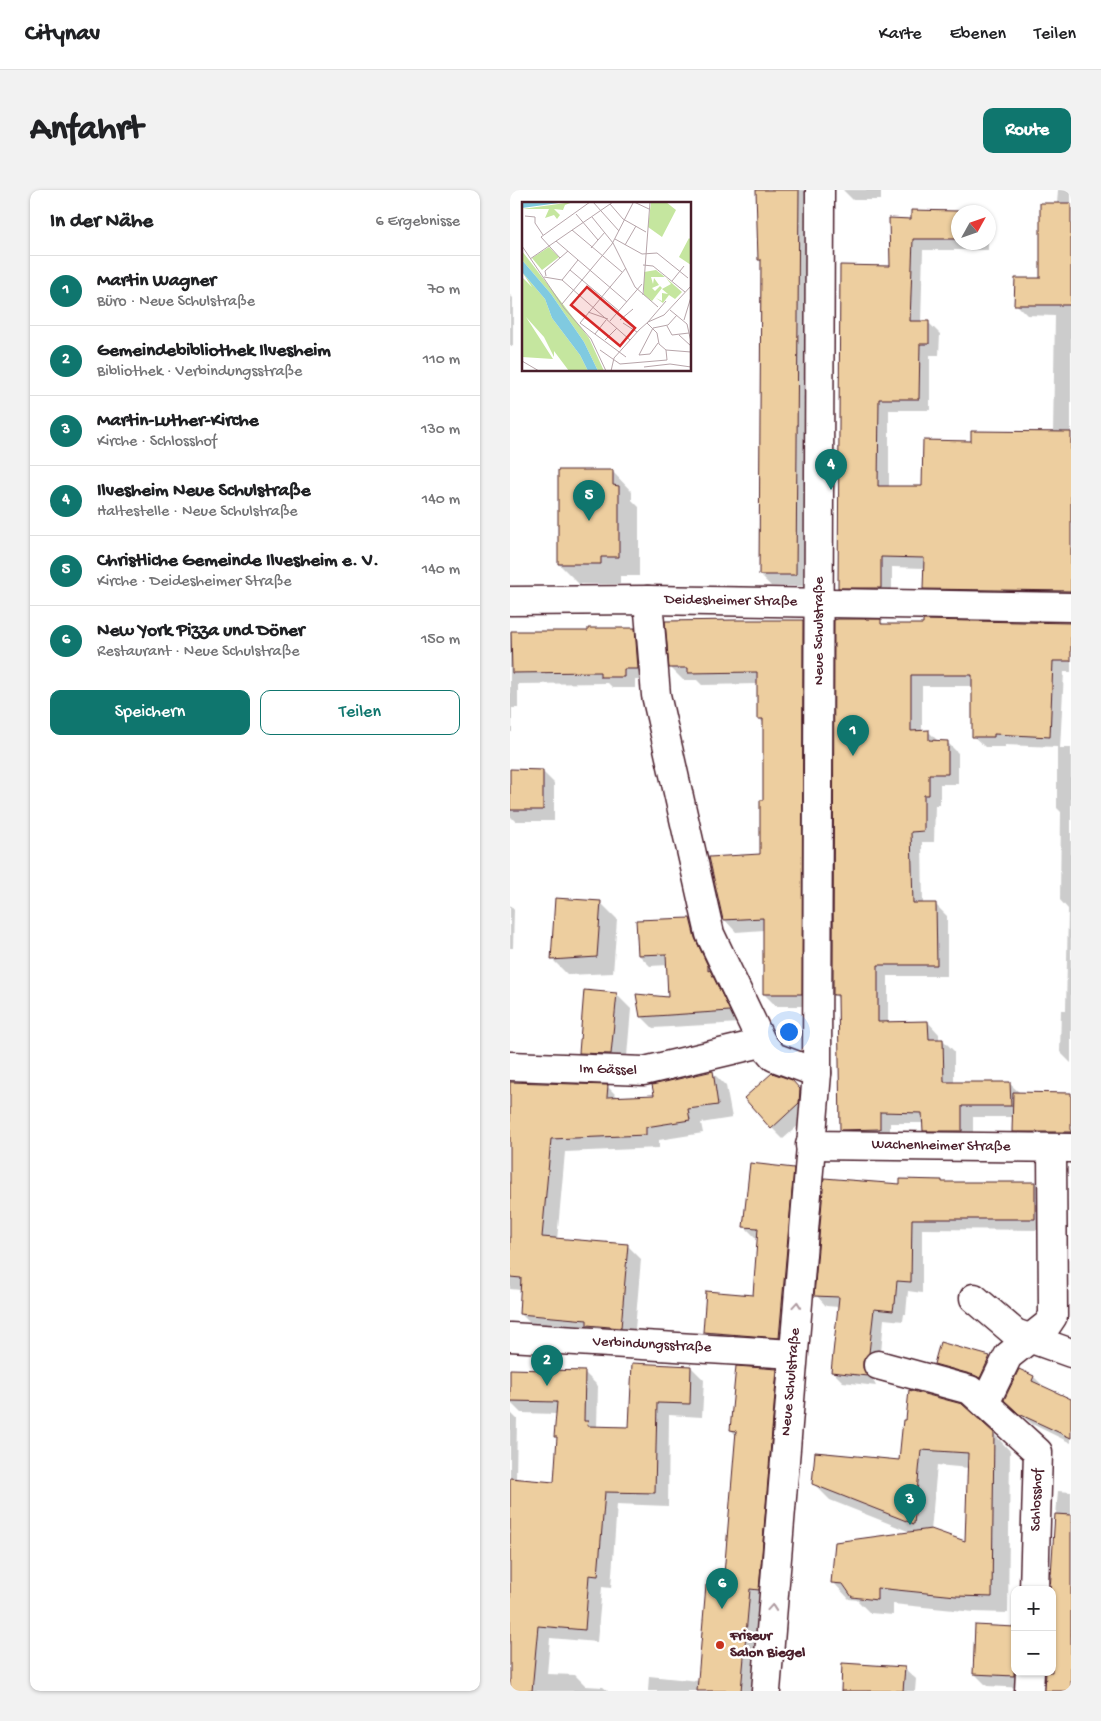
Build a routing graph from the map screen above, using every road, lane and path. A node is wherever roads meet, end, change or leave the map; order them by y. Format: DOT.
graph roads {
  1 [pos="820,190"];
  2 [pos="648,600"];
  3 [pos="510,601"];
  4 [pos="819,603"];
  5 [pos="1071,607"];
  6 [pos="762,1043"];
  7 [pos="510,1066"];
  8 [pos="817,1073"];
  9 [pos="810,1145"];
  10 [pos="1061,1148"];
  11 [pos="974,1298"];
  12 [pos="510,1337"];
  13 [pos="1030,1338"];
  14 [pos="1071,1353"];
  15 [pos="793,1354"];
  16 [pos="878,1366"];
  17 [pos="985,1403"];
  18 [pos="1034,1586"];
  19 [pos="1030,1676"];
  20 [pos="766,1691"];
  21 [pos="1029,1691"];
  1 -- 4 [label="street, Neue Schulstraße"];
  2 -- 3 [label="street, Deidesheimer Straße"];
  2 -- 4 [label="street, Deidesheimer Straße"];
  2 -- 6 [label="street"];
  4 -- 5 [label="street, Deidesheimer Straße"];
  4 -- 8 [label="street, Neue Schulstraße"];
  6 -- 7 [label="street, Im Gässel"];
  6 -- 8 [label="street"];
  8 -- 9 [label="street, Neue Schulstraße"];
  9 -- 10 [label="street, Wachenheimer Straße"];
  15 -- 9 [label="street, Neue Schulstraße, one-way"];
  10 -- 13 [label="street"];
  11 -- 13 [label="street"];
  12 -- 15 [label="street, Verbindungsstraße"];
  13 -- 14 [label="street"];
  13 -- 17 [label="street"];
  20 -- 15 [label="street, Neue Schulstraße, one-way"];
  16 -- 17 [label="street, Schlosshof"];
  17 -- 18 [label="street, Schlosshof"];
  19 -- 21 [label="street"];
}
